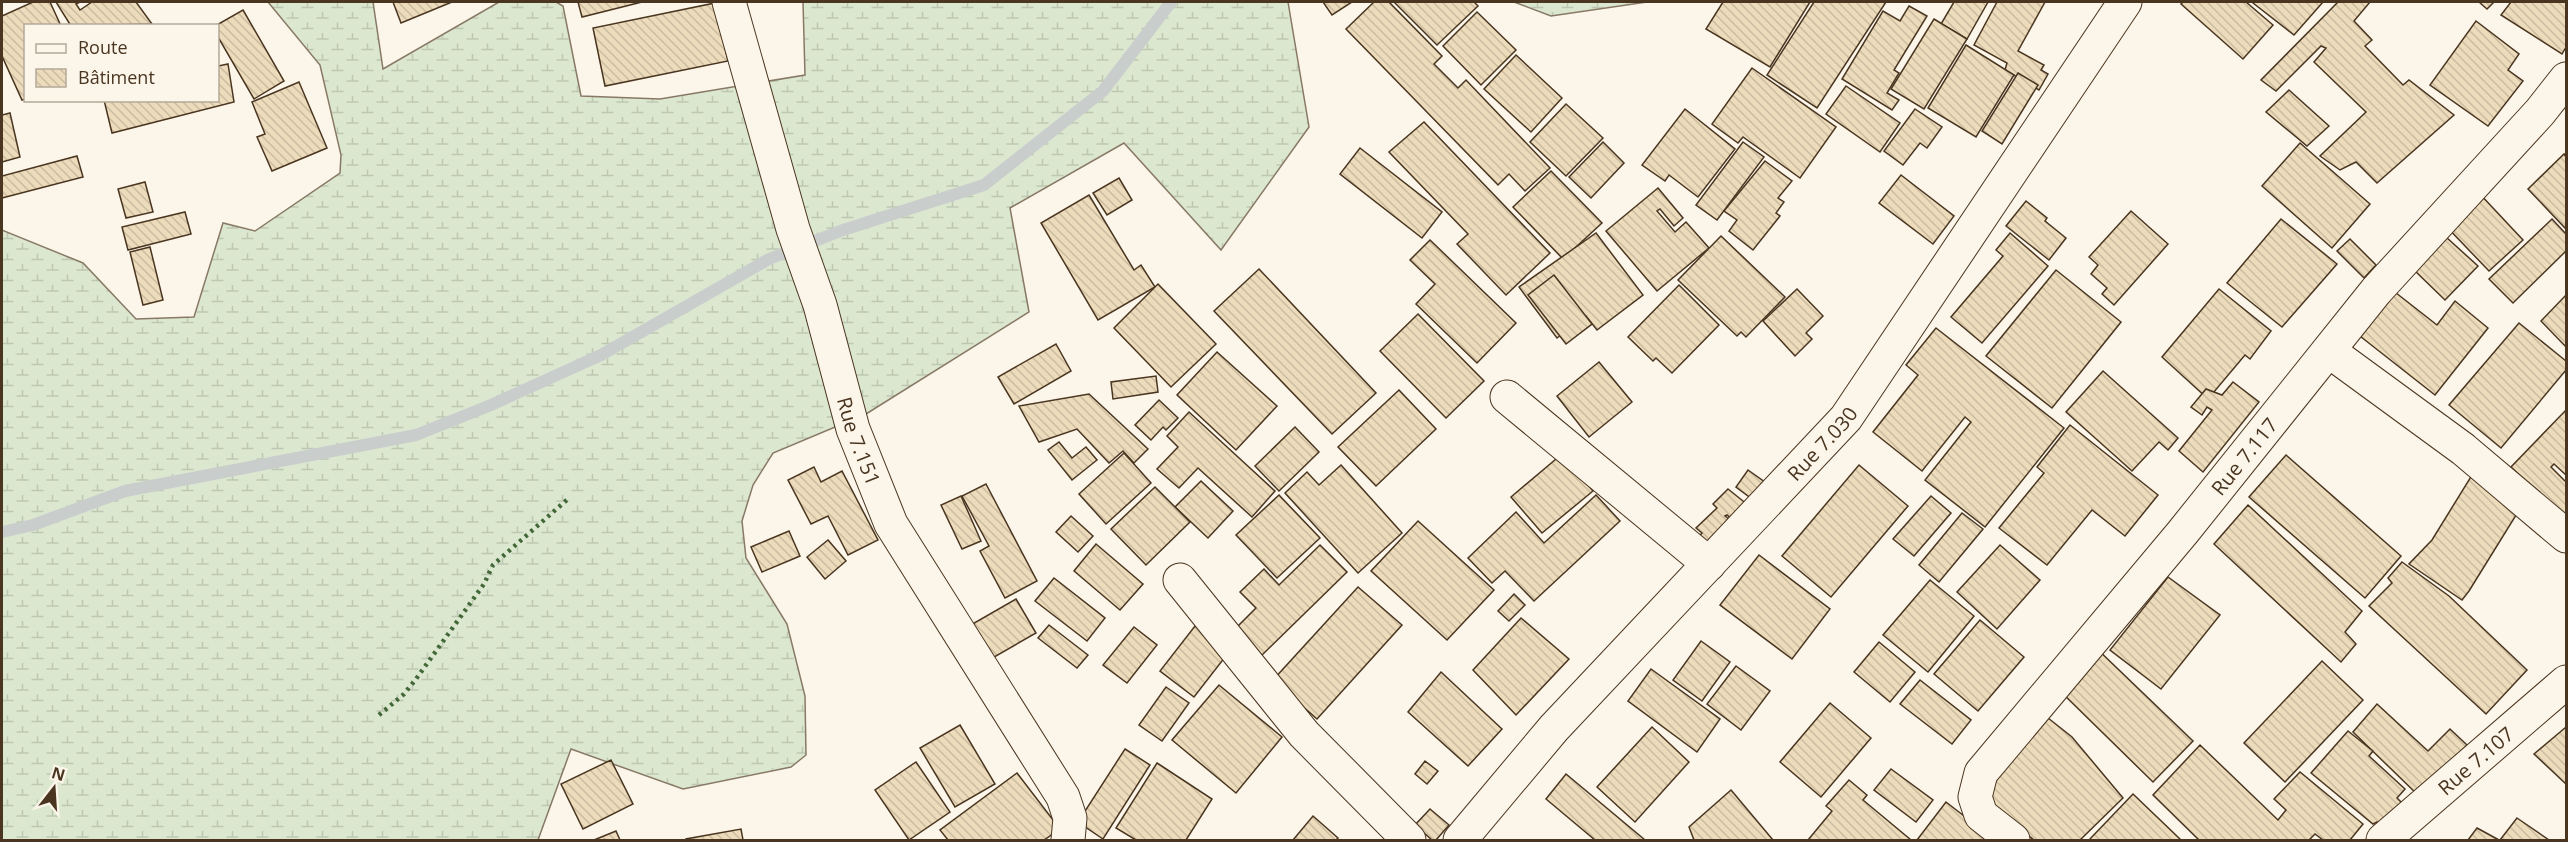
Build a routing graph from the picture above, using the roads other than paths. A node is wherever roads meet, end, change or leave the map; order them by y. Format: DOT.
graph roads {
  1 [pos="729,2"];
  2 [pos="2125,2"];
  3 [pos="2566,79"];
  4 [pos="2329,351"];
  5 [pos="1507,397"];
  6 [pos="2566,536"];
  7 [pos="1709,564"];
  8 [pos="1180,580"];
  9 [pos="2566,682"];
  10 [pos="1068,840"];
  11 [pos="1409,840"];
  12 [pos="1460,840"];
  13 [pos="2013,840"];
  14 [pos="2383,840"];
  1 -- 10 [label="street, Rue 7.151"];
  2 -- 7 [label="street, Rue 7.030"];
  3 -- 4 [label="street, Rue 7.117"];
  4 -- 6 [label="street"];
  4 -- 13 [label="street, Rue 7.117"];
  5 -- 7 [label="street"];
  7 -- 12 [label="street, Rue 7.030"];
  8 -- 11 [label="street"];
  9 -- 14 [label="street, Rue 7.107"];
}
